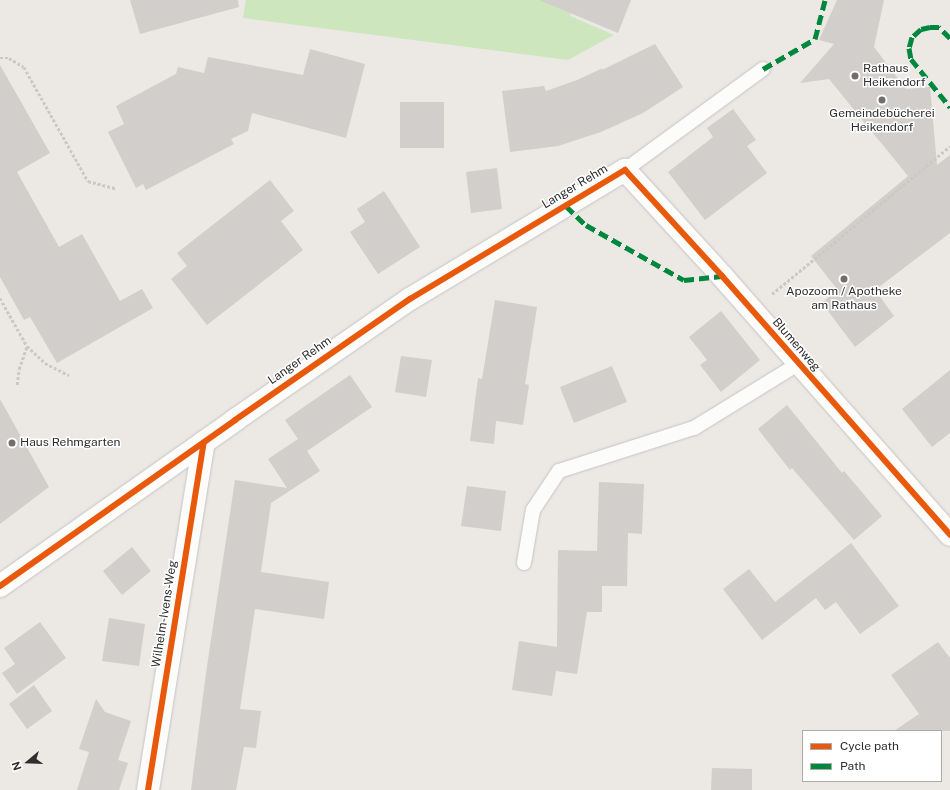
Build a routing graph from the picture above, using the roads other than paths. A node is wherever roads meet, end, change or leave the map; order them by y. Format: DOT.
graph roads {
  1 [pos="764,69"];
  2 [pos="625,170"];
  3 [pos="798,364"];
  4 [pos="204,442"];
  5 [pos="950,535"];
  6 [pos="524,563"];
  7 [pos="0,586"];
  8 [pos="148,790"];
  1 -- 2 [label="lane"];
  2 -- 3 [label="street, Blumenweg"];
  2 -- 4 [label="street, Langer Rehm"];
  3 -- 5 [label="street, Blumenweg"];
  3 -- 6 [label="lane, Blumenweg"];
  4 -- 7 [label="street, Langer Rehm"];
  4 -- 8 [label="street, Wilhelm-Ivens-Weg"];
}
